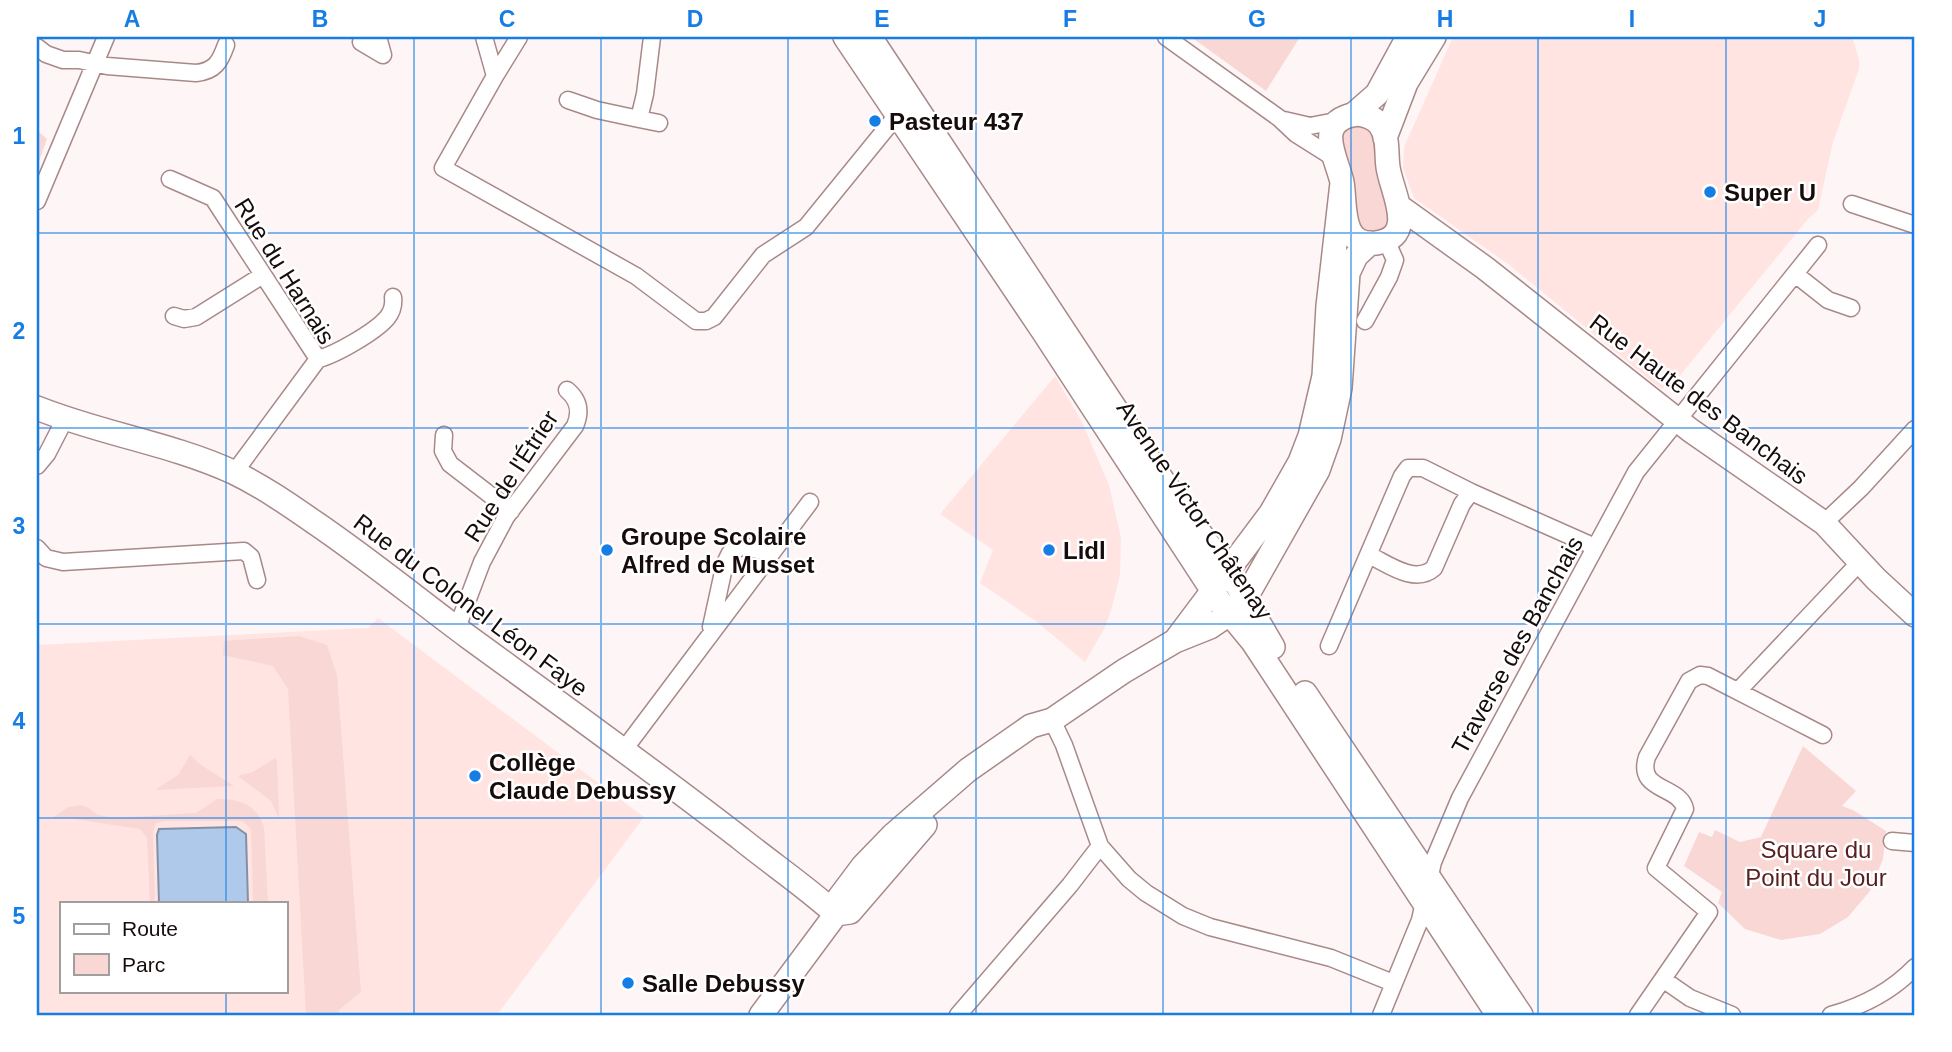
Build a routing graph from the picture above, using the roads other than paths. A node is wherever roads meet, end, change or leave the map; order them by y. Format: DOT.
graph roads {
  1 [pos="106,37"];
  2 [pos="365,37"];
  3 [pos="378,37"];
  4 [pos="484,37"];
  5 [pos="519,37"];
  6 [pos="652,37"];
  7 [pos="845,37"];
  8 [pos="1166,37"];
  9 [pos="1408,37"];
  10 [pos="1434,37"];
  11 [pos="226,45"];
  12 [pos="868,46"];
  13 [pos="37,47"];
  14 [pos="95,64"];
  15 [pos="495,76"];
  16 [pos="568,100"];
  17 [pos="898,114"];
  18 [pos="1347,117"];
  19 [pos="1279,118"];
  20 [pos="639,119"];
  21 [pos="659,123"];
  22 [pos="1385,138"];
  23 [pos="1334,158"];
  24 [pos="170,179"];
  25 [pos="1342,183"];
  26 [pos="37,201"];
  27 [pos="1852,204"];
  28 [pos="1400,207"];
  29 [pos="1915,225"];
  30 [pos="1441,237"];
  31 [pos="1382,240"];
  32 [pos="1818,245"];
  33 [pos="1795,274"];
  34 [pos="262,275"];
  35 [pos="393,297"];
  36 [pos="1851,308"];
  37 [pos="174,316"];
  38 [pos="1365,321"];
  39 [pos="318,359"];
  40 [pos="567,390"];
  41 [pos="37,408"];
  42 [pos="65,419"];
  43 [pos="1678,420"];
  44 [pos="1915,429"];
  45 [pos="444,435"];
  46 [pos="37,466"];
  47 [pos="1309,466"];
  48 [pos="234,473"];
  49 [pos="1471,492"];
  50 [pos="810,502"];
  51 [pos="511,511"];
  52 [pos="1824,523"];
  53 [pos="1595,547"];
  54 [pos="37,548"];
  55 [pos="771,554"];
  56 [pos="1369,555"];
  57 [pos="1860,562"];
  58 [pos="1227,572"];
  59 [pos="257,580"];
  60 [pos="1213,591"];
  61 [pos="1237,606"];
  62 [pos="1915,615"];
  63 [pos="457,628"];
  64 [pos="710,633"];
  65 [pos="1175,641"];
  66 [pos="1329,646"];
  67 [pos="1738,691"];
  68 [pos="1052,720"];
  69 [pos="1823,735"];
  70 [pos="623,751"];
  71 [pos="1892,841"];
  72 [pos="1915,843"];
  73 [pos="1100,846"];
  74 [pos="1430,878"];
  75 [pos="1425,905"];
  76 [pos="835,914"];
  77 [pos="1915,967"];
  78 [pos="1664,980"];
  79 [pos="1393,983"];
  80 [pos="761,1015"];
  81 [pos="958,1015"];
  82 [pos="1381,1015"];
  83 [pos="1498,1015"];
  84 [pos="1521,1015"];
  85 [pos="1638,1015"];
  86 [pos="1732,1015"];
  87 [pos="1831,1015"];
  1 -- 14 [label="street"];
  2 -- 3 [label="street"];
  4 -- 15 [label="street"];
  5 -- 15 [label="street"];
  6 -- 20 [label="street"];
  7 -- 12 [label="main road, Avenue Victor Châtenay"];
  8 -- 19 [label="street"];
  9 -- 18 [label="main road"];
  10 -- 22 [label="main road"];
  11 -- 14 [label="street"];
  12 -- 17 [label="main road, Avenue Victor Châtenay"];
  12 -- 58 [label="main road, Avenue Victor Châtenay"];
  13 -- 14 [label="street"];
  14 -- 26 [label="street"];
  15 -- 17 [label="street"];
  16 -- 20 [label="street"];
  17 -- 60 [label="main road, Avenue Victor Châtenay"];
  18 -- 19 [label="street"];
  18 -- 22 [label="main road"];
  18 -- 23 [label="main road"];
  19 -- 23 [label="street"];
  20 -- 21 [label="street"];
  22 -- 28 [label="main road"];
  23 -- 25 [label="main road"];
  24 -- 34 [label="street, Rue du Harnais"];
  25 -- 31 [label="main road"];
  25 -- 47 [label="main road"];
  27 -- 29 [label="street"];
  28 -- 30 [label="main road, Rue Haute des Banchais"];
  28 -- 31 [label="main road"];
  30 -- 31 [label="main road"];
  30 -- 43 [label="main road, Rue Haute des Banchais"];
  31 -- 38 [label="street"];
  31 -- 47 [label="main road"];
  32 -- 33 [label="street, Traverse des Banchais"];
  33 -- 36 [label="street"];
  33 -- 43 [label="street, Traverse des Banchais"];
  34 -- 37 [label="street"];
  34 -- 39 [label="street, Rue du Harnais"];
  35 -- 39 [label="street"];
  39 -- 48 [label="street, Rue du Harnais"];
  40 -- 51 [label="street, Rue de l'Étrier"];
  41 -- 42 [label="main road, Rue du Colonel Léon Faye"];
  42 -- 46 [label="street"];
  42 -- 48 [label="main road, Rue du Colonel Léon Faye"];
  43 -- 52 [label="main road, Rue Haute des Banchais"];
  43 -- 53 [label="street, Traverse des Banchais"];
  44 -- 52 [label="street"];
  45 -- 51 [label="street"];
  47 -- 58 [label="main road"];
  47 -- 61 [label="main road"];
  48 -- 63 [label="main road, Rue du Colonel Léon Faye"];
  49 -- 53 [label="street"];
  49 -- 56 [label="street"];
  49 -- 56 [label="street"];
  50 -- 55 [label="street"];
  51 -- 63 [label="street, Rue de l'Étrier"];
  52 -- 57 [label="main road, Rue Haute des Banchais"];
  53 -- 74 [label="street, Traverse des Banchais"];
  54 -- 59 [label="street"];
  55 -- 64 [label="street"];
  55 -- 64 [label="street"];
  56 -- 66 [label="street"];
  57 -- 62 [label="main road, Rue Haute des Banchais"];
  57 -- 67 [label="street"];
  58 -- 60 [label="main road"];
  58 -- 61 [label="main road, Avenue Victor Châtenay"];
  60 -- 61 [label="main road, Avenue Victor Châtenay"];
  60 -- 65 [label="main road"];
  61 -- 65 [label="main road"];
  61 -- 74 [label="main road, Avenue Victor Châtenay"];
  61 -- 75 [label="main road, Avenue Victor Châtenay"];
  63 -- 70 [label="main road, Rue du Colonel Léon Faye"];
  64 -- 70 [label="street"];
  65 -- 68 [label="main road"];
  67 -- 69 [label="street"];
  67 -- 78 [label="street"];
  68 -- 73 [label="street"];
  68 -- 76 [label="main road"];
  70 -- 76 [label="main road, Rue du Colonel Léon Faye"];
  71 -- 72 [label="street"];
  73 -- 79 [label="street"];
  73 -- 81 [label="street"];
  74 -- 75 [label="street, Traverse des Banchais"];
  74 -- 84 [label="main road, Avenue Victor Châtenay"];
  75 -- 79 [label="street, Traverse des Banchais"];
  75 -- 83 [label="main road, Avenue Victor Châtenay"];
  76 -- 80 [label="main road"];
  77 -- 87 [label="street"];
  78 -- 85 [label="street"];
  78 -- 86 [label="street"];
  79 -- 82 [label="street, Traverse des Banchais"];
}
